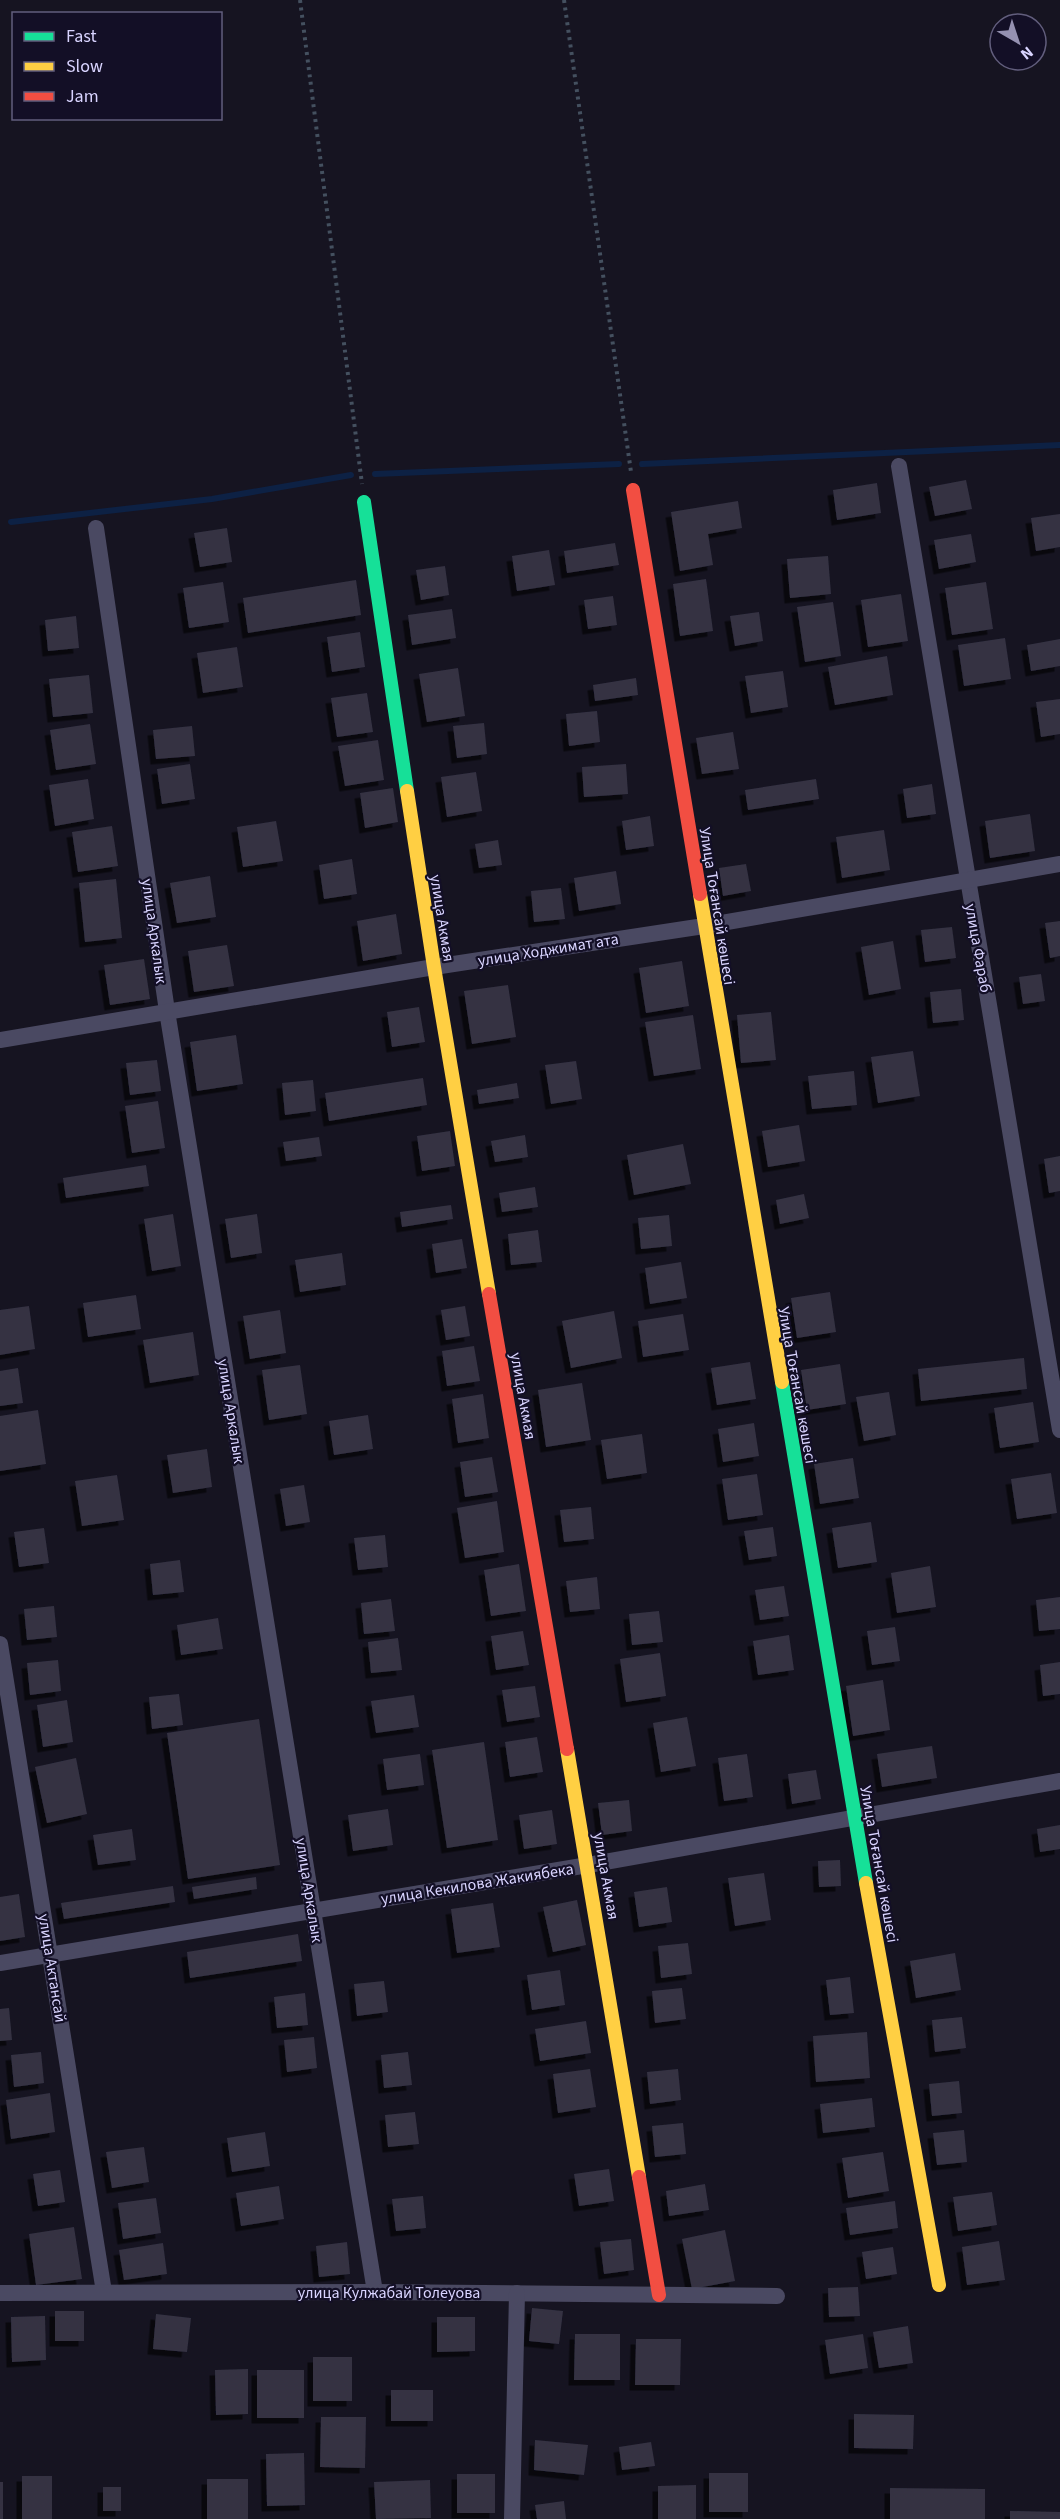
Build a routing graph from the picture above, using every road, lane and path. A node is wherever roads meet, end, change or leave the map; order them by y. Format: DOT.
graph roads {
  1 [pos="300,0"];
  2 [pos="564,0"];
  3 [pos="898,466"];
  4 [pos="633,490"];
  5 [pos="364,502"];
  6 [pos="96,528"];
  7 [pos="1060,864"];
  8 [pos="967,880"];
  9 [pos="704,926"];
  10 [pos="434,967"];
  11 [pos="167,1011"];
  12 [pos="0,1040"];
  13 [pos="1060,1430"];
  14 [pos="0,1644"];
  15 [pos="1060,1781"];
  16 [pos="854,1816"];
  17 [pos="588,1865"];
  18 [pos="313,1909"];
  19 [pos="51,1955"];
  20 [pos="0,1963"];
  21 [pos="939,2285"];
  22 [pos="104,2292"];
  23 [pos="375,2292"];
  24 [pos="0,2293"];
  25 [pos="517,2293"];
  26 [pos="660,2295"];
  27 [pos="777,2296"];
  28 [pos="512,2519"];
  1 -- 5 [label="path"];
  2 -- 4 [label="path"];
  3 -- 8 [label="street, улица Фараб"];
  4 -- 9 [label="street, Улица Тоғансай көшесі"];
  5 -- 10 [label="street, улица Акмая"];
  6 -- 11 [label="street, улица Аркалык"];
  7 -- 8 [label="street, улица Ходжимат ата"];
  8 -- 9 [label="street, улица Ходжимат ата"];
  8 -- 13 [label="street, улица Фараб"];
  9 -- 10 [label="street, улица Ходжимат ата"];
  9 -- 16 [label="street, Улица Тоғансай көшесі"];
  10 -- 11 [label="street, улица Ходжимат ата"];
  10 -- 17 [label="street, улица Акмая"];
  11 -- 12 [label="street, улица Ходжимат ата"];
  11 -- 18 [label="street, улица Аркалык"];
  14 -- 19 [label="street, улица Актансай"];
  15 -- 16 [label="street, улица Кекилова Жакиябека"];
  16 -- 17 [label="street, улица Кекилова Жакиябека"];
  16 -- 21 [label="street, Улица Тоғансай көшесі"];
  17 -- 18 [label="street, улица Кекилова Жакиябека"];
  17 -- 26 [label="street, улица Акмая"];
  18 -- 19 [label="street, улица Кекилова Жакиябека"];
  18 -- 23 [label="street, улица Аркалык"];
  19 -- 20 [label="street, улица Кекилова Жакиябека"];
  19 -- 22 [label="street, улица Актансай"];
  22 -- 23 [label="street, улица Кулжабай Толеуова"];
  22 -- 24 [label="street, улица Кулжабай Толеуова"];
  23 -- 25 [label="street, улица Кулжабай Толеуова"];
  25 -- 26 [label="street, улица Кулжабай Толеуова"];
  25 -- 28 [label="street"];
  26 -- 27 [label="street, улица Кулжабай Толеуова"];
}
